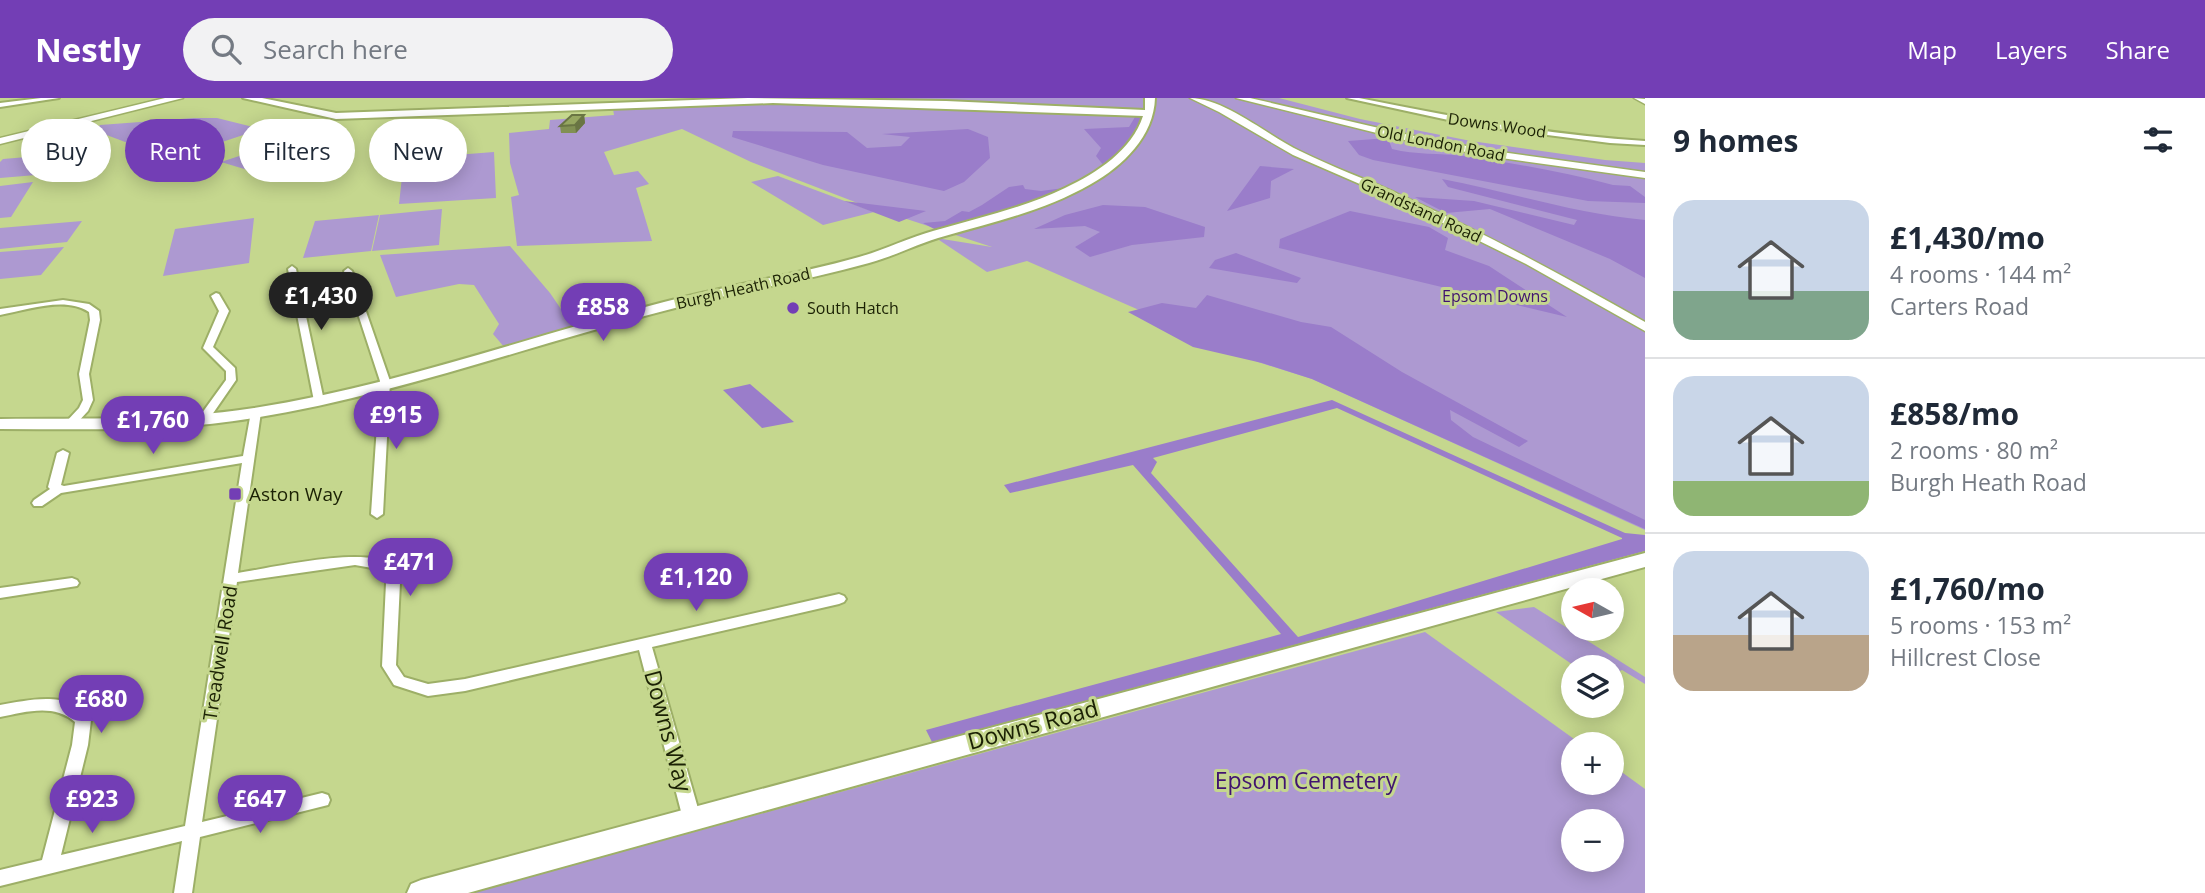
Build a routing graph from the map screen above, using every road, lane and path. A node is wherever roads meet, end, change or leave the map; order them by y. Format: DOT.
graph roads {
  1 [pos="56,98"];
  2 [pos="178,98"];
  3 [pos="248,98"];
  4 [pos="1194,98"];
  5 [pos="1240,98"];
  6 [pos="1350,98"];
  7 [pos="1638,98"];
  8 [pos="844,100"];
  9 [pos="1645,102"];
  10 [pos="1151,103"];
  11 [pos="0,105"];
  12 [pos="0,141"];
  13 [pos="1645,143"];
  14 [pos="1645,175"];
  15 [pos="292,269"];
  16 [pos="348,271"];
  17 [pos="216,296"];
  18 [pos="0,312"];
  19 [pos="1645,327"];
  20 [pos="383,384"];
  21 [pos="319,401"];
  22 [pos="256,412"];
  23 [pos="203,420"];
  24 [pos="71,423"];
  25 [pos="0,424"];
  26 [pos="63,453"];
  27 [pos="248,459"];
  28 [pos="58,489"];
  29 [pos="38,503"];
  30 [pos="377,514"];
  31 [pos="1645,560"];
  32 [pos="232,578"];
  33 [pos="72,583"];
  34 [pos="0,593"];
  35 [pos="839,598"];
  36 [pos="644,643"];
  37 [pos="562,662"];
  38 [pos="0,711"];
  39 [pos="322,800"];
  40 [pos="692,819"];
  41 [pos="193,830"];
  42 [pos="50,865"];
  43 [pos="0,878"];
  44 [pos="183,893"];
  45 [pos="421,893"];
  1 -- 11 [label="street"];
  2 -- 12 [label="main road"];
  3 -- 8 [label="main road"];
  4 -- 19 [label="street, Grandstand Road"];
  5 -- 14 [label="street, Old London Road"];
  6 -- 13 [label="street, Downs Wood"];
  7 -- 9 [label="street"];
  8 -- 10 [label="main road"];
  10 -- 20 [label="main road, Burgh Heath Road"];
  15 -- 21 [label="street"];
  16 -- 20 [label="street"];
  17 -- 23 [label="street"];
  18 -- 24 [label="street"];
  20 -- 21 [label="main road, Burgh Heath Road"];
  20 -- 30 [label="street"];
  21 -- 22 [label="main road, Burgh Heath Road"];
  22 -- 23 [label="main road, Burgh Heath Road"];
  22 -- 27 [label="street, Treadwell Road"];
  23 -- 24 [label="main road, Burgh Heath Road"];
  24 -- 25 [label="main road, Burgh Heath Road"];
  26 -- 28 [label="street"];
  27 -- 28 [label="street"];
  27 -- 32 [label="street, Treadwell Road"];
  28 -- 29 [label="street"];
  31 -- 40 [label="main road, Downs Road"];
  32 -- 37 [label="street"];
  32 -- 41 [label="street, Treadwell Road"];
  33 -- 34 [label="street"];
  35 -- 36 [label="street, Downs Way"];
  36 -- 37 [label="street, Downs Way"];
  36 -- 40 [label="street, Downs Way"];
  38 -- 42 [label="street"];
  39 -- 41 [label="street"];
  40 -- 45 [label="main road, Downs Road"];
  41 -- 42 [label="street"];
  41 -- 44 [label="street, Treadwell Road"];
  42 -- 43 [label="street"];
}
